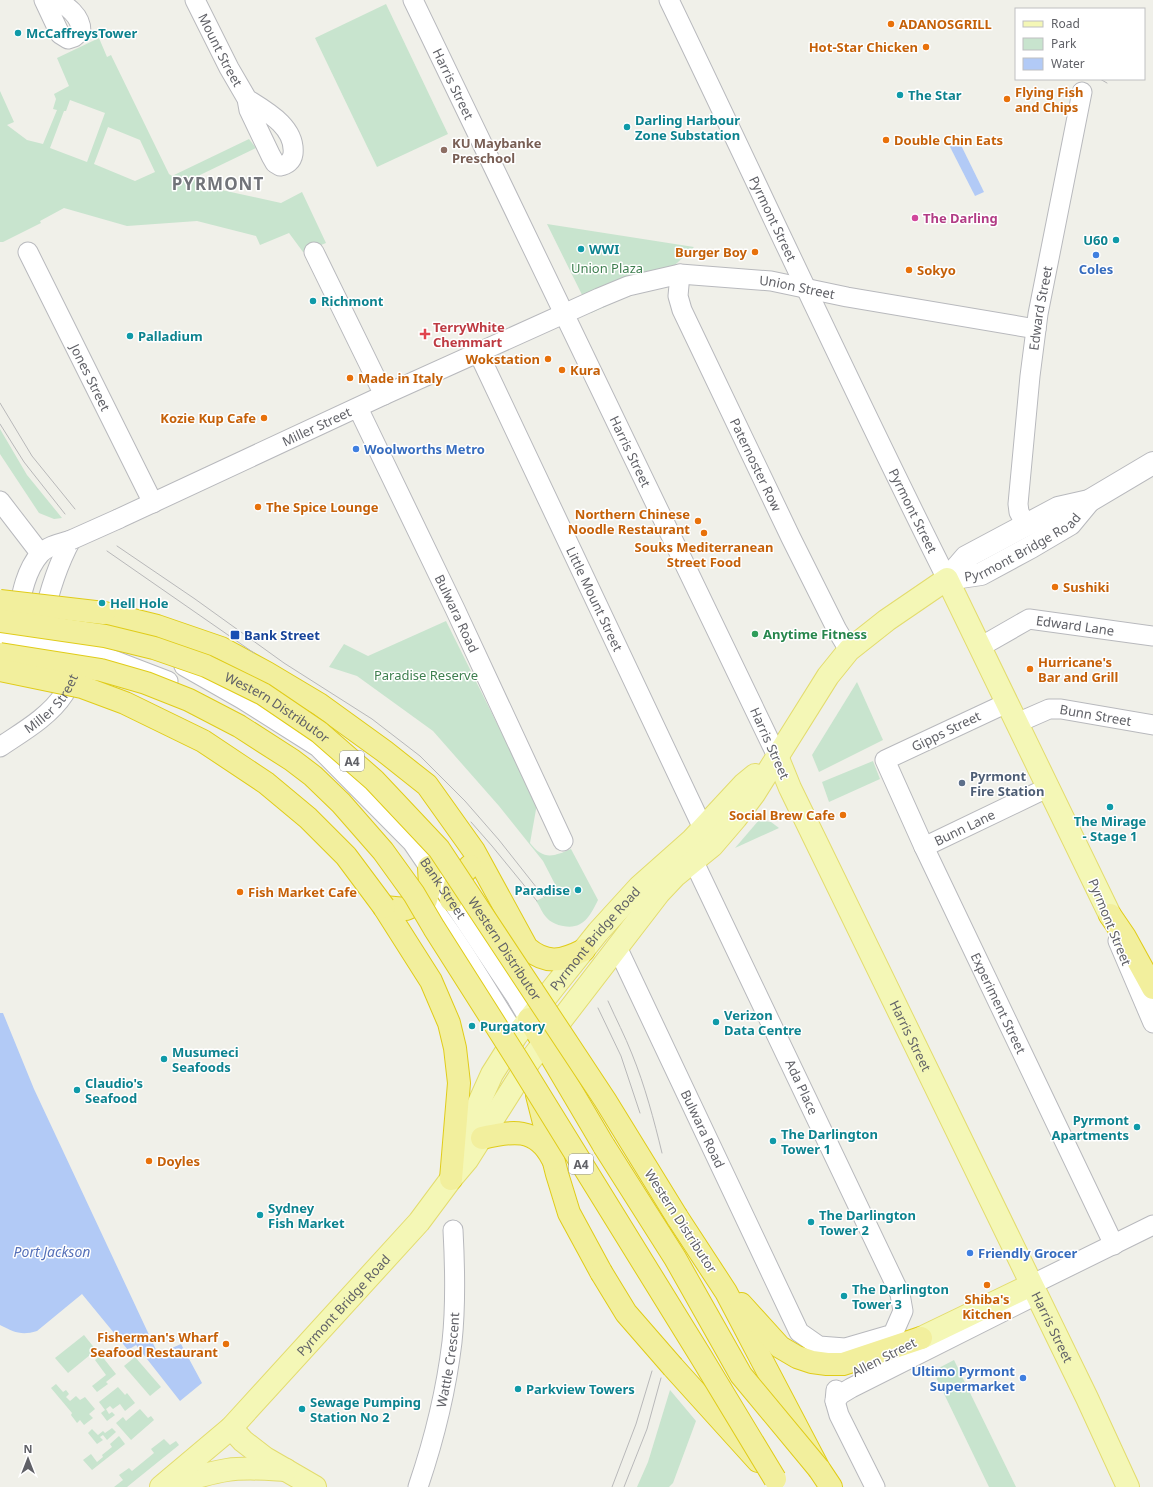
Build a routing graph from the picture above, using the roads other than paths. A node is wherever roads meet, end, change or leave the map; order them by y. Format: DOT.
graph roads {
  1 [pos="44,0"];
  2 [pos="54,0"];
  3 [pos="195,0"];
  4 [pos="413,0"];
  5 [pos="669,0"];
  6 [pos="1082,92"];
  7 [pos="247,99"];
  8 [pos="28,252"];
  9 [pos="314,252"];
  10 [pos="680,274"];
  11 [pos="807,290"];
  12 [pos="563,314"];
  13 [pos="1036,329"];
  14 [pos="478,352"];
  15 [pos="384,395"];
  16 [pos="358,408"];
  17 [pos="1153,463"];
  18 [pos="0,501"];
  19 [pos="1089,501"];
  20 [pos="153,503"];
  21 [pos="1026,525"];
  22 [pos="70,540"];
  23 [pos="40,554"];
  24 [pos="947,580"];
  25 [pos="0,601"];
  26 [pos="0,608"];
  27 [pos="44,615"];
  28 [pos="9,617"];
  29 [pos="99,625"];
  30 [pos="1153,636"];
  31 [pos="4,642"];
  32 [pos="39,642"];
  33 [pos="980,647"];
  34 [pos="849,650"];
  35 [pos="86,651"];
  36 [pos="0,670"];
  37 [pos="1007,703"];
  38 [pos="1017,723"];
  39 [pos="1153,724"];
  40 [pos="0,747"];
  41 [pos="777,756"];
  42 [pos="885,760"];
  43 [pos="1048,787"];
  44 [pos="707,837"];
  45 [pos="563,841"];
  46 [pos="924,847"];
  47 [pos="474,851"];
  48 [pos="693,860"];
  49 [pos="435,886"];
  50 [pos="384,907"];
  51 [pos="406,909"];
  52 [pos="1110,915"];
  53 [pos="441,918"];
  54 [pos="617,948"];
  55 [pos="584,950"];
  56 [pos="1153,988"];
  57 [pos="529,1019"];
  58 [pos="1153,1023"];
  59 [pos="516,1036"];
  60 [pos="543,1044"];
  61 [pos="529,1062"];
  62 [pos="482,1138"];
  63 [pos="554,1162"];
  64 [pos="451,1179"];
  65 [pos="1153,1225"];
  66 [pos="453,1230"];
  67 [pos="1114,1245"];
  68 [pos="1034,1290"];
  69 [pos="726,1292"];
  70 [pos="788,1310"];
  71 [pos="921,1338"];
  72 [pos="835,1401"];
  73 [pos="231,1428"];
  74 [pos="286,1470"];
  75 [pos="819,1470"];
  76 [pos="778,1483"];
  77 [pos="162,1487"];
  78 [pos="315,1487"];
  79 [pos="418,1487"];
  80 [pos="831,1487"];
  81 [pos="875,1487"];
  82 [pos="1128,1487"];
  1 -- 2 [label="street"];
  3 -- 7 [label="street, Mount Street"];
  4 -- 12 [label="street, Harris Street"];
  5 -- 11 [label="street, Pyrmont Street"];
  6 -- 13 [label="street, Edward Street"];
  8 -- 20 [label="street, Jones Street"];
  9 -- 15 [label="street"];
  10 -- 11 [label="street, Union Street"];
  10 -- 12 [label="street, Union Street"];
  10 -- 34 [label="street, Paternoster Row"];
  11 -- 13 [label="street, Union Street"];
  11 -- 24 [label="street, Pyrmont Street"];
  12 -- 14 [label="street, Miller Street"];
  12 -- 41 [label="street, Harris Street"];
  13 -- 21 [label="street, Edward Street"];
  14 -- 15 [label="street, Miller Street"];
  14 -- 44 [label="street, Little Mount Street"];
  15 -- 16 [label="street, Miller Street"];
  16 -- 20 [label="street, Miller Street"];
  16 -- 45 [label="street, Bulwara Road"];
  17 -- 19 [label="street, Pyrmont Bridge Road"];
  18 -- 23 [label="street"];
  19 -- 21 [label="street, Pyrmont Bridge Road"];
  19 -- 24 [label="street, Pyrmont Bridge Road"];
  20 -- 22 [label="street, Miller Street, bridge"];
  21 -- 24 [label="street, Pyrmont Bridge Road"];
  22 -- 23 [label="street, Miller Street"];
  22 -- 27 [label="street"];
  23 -- 28 [label="street"];
  24 -- 33 [label="main road, Pyrmont Street"];
  24 -- 34 [label="main road, Pyrmont Bridge Road"];
  25 -- 47 [label="highway, bridge"];
  26 -- 28 [label="street, Bank Street"];
  27 -- 28 [label="street, Bank Street"];
  27 -- 29 [label="street, Bank Street"];
  27 -- 32 [label="street"];
  28 -- 31 [label="street"];
  28 -- 69 [label="highway, Western Distributor / A4, bridge"];
  29 -- 35 [label="street, Miller Street"];
  29 -- 49 [label="street, Bank Street"];
  30 -- 33 [label="street, Edward Lane"];
  31 -- 32 [label="street, Bank Street"];
  31 -- 76 [label="highway, A4, bridge"];
  32 -- 35 [label="street, Bank Street"];
  33 -- 37 [label="main road, Pyrmont Street"];
  34 -- 41 [label="main road, Pyrmont Bridge Road"];
  35 -- 40 [label="street, Miller Street"];
  35 -- 49 [label="street, Bank Street"];
  36 -- 50 [label="highway, bridge"];
  37 -- 38 [label="main road, Pyrmont Street"];
  37 -- 42 [label="street, Gipps Street"];
  38 -- 39 [label="street, Bunn Street"];
  38 -- 43 [label="main road, Pyrmont Street"];
  41 -- 44 [label="main road, Pyrmont Bridge Road"];
  41 -- 68 [label="main road, Harris Street"];
  42 -- 46 [label="street, Experiment Street"];
  43 -- 46 [label="street, Bunn Lane"];
  43 -- 52 [label="main road, Pyrmont Street"];
  44 -- 48 [label="main road, Pyrmont Bridge Road"];
  44 -- 55 [label="main road, Pyrmont Bridge Road"];
  46 -- 67 [label="street, Experiment Street"];
  47 -- 49 [label="highway"];
  47 -- 55 [label="highway"];
  48 -- 54 [label="main road, Pyrmont Bridge Road"];
  48 -- 70 [label="street, Ada Place"];
  49 -- 51 [label="highway"];
  49 -- 53 [label="street, Bank Street"];
  49 -- 57 [label="street, Bank Street"];
  50 -- 51 [label="highway"];
  50 -- 64 [label="highway"];
  51 -- 53 [label="highway"];
  52 -- 56 [label="highway"];
  52 -- 58 [label="street, Pyrmont Street"];
  53 -- 59 [label="street, Bank Street"];
  54 -- 60 [label="main road, Pyrmont Bridge Road"];
  54 -- 70 [label="street, Bulwara Road"];
  55 -- 57 [label="main road, Pyrmont Bridge Road"];
  57 -- 59 [label="main road, Pyrmont Bridge Road"];
  57 -- 60 [label="highway"];
  59 -- 61 [label="highway"];
  59 -- 64 [label="main road, Pyrmont Bridge Road"];
  60 -- 61 [label="main road, Pyrmont Bridge Road"];
  60 -- 75 [label="highway, bridge"];
  61 -- 62 [label="main road, Pyrmont Bridge Road"];
  61 -- 63 [label="highway"];
  62 -- 63 [label="highway"];
  62 -- 64 [label="main road, Pyrmont Bridge Road"];
  63 -- 76 [label="highway, bridge"];
  64 -- 73 [label="main road, Pyrmont Bridge Road"];
  65 -- 67 [label="street, Allen Street"];
  66 -- 79 [label="street, Wattle Crescent"];
  67 -- 68 [label="street, Allen Street"];
  68 -- 71 [label="main road, Allen Street"];
  68 -- 72 [label="street, Allen Street"];
  68 -- 82 [label="main road, Harris Street"];
  69 -- 71 [label="highway"];
  69 -- 75 [label="highway, Western Distributor / A4, bridge"];
  71 -- 72 [label="street, Allen Street"];
  72 -- 81 [label="street"];
  73 -- 74 [label="main road"];
  73 -- 77 [label="main road, Pyrmont Bridge Road"];
  74 -- 77 [label="main road"];
  74 -- 78 [label="main road"];
  75 -- 80 [label="highway, Western Distributor / A4"];
}
